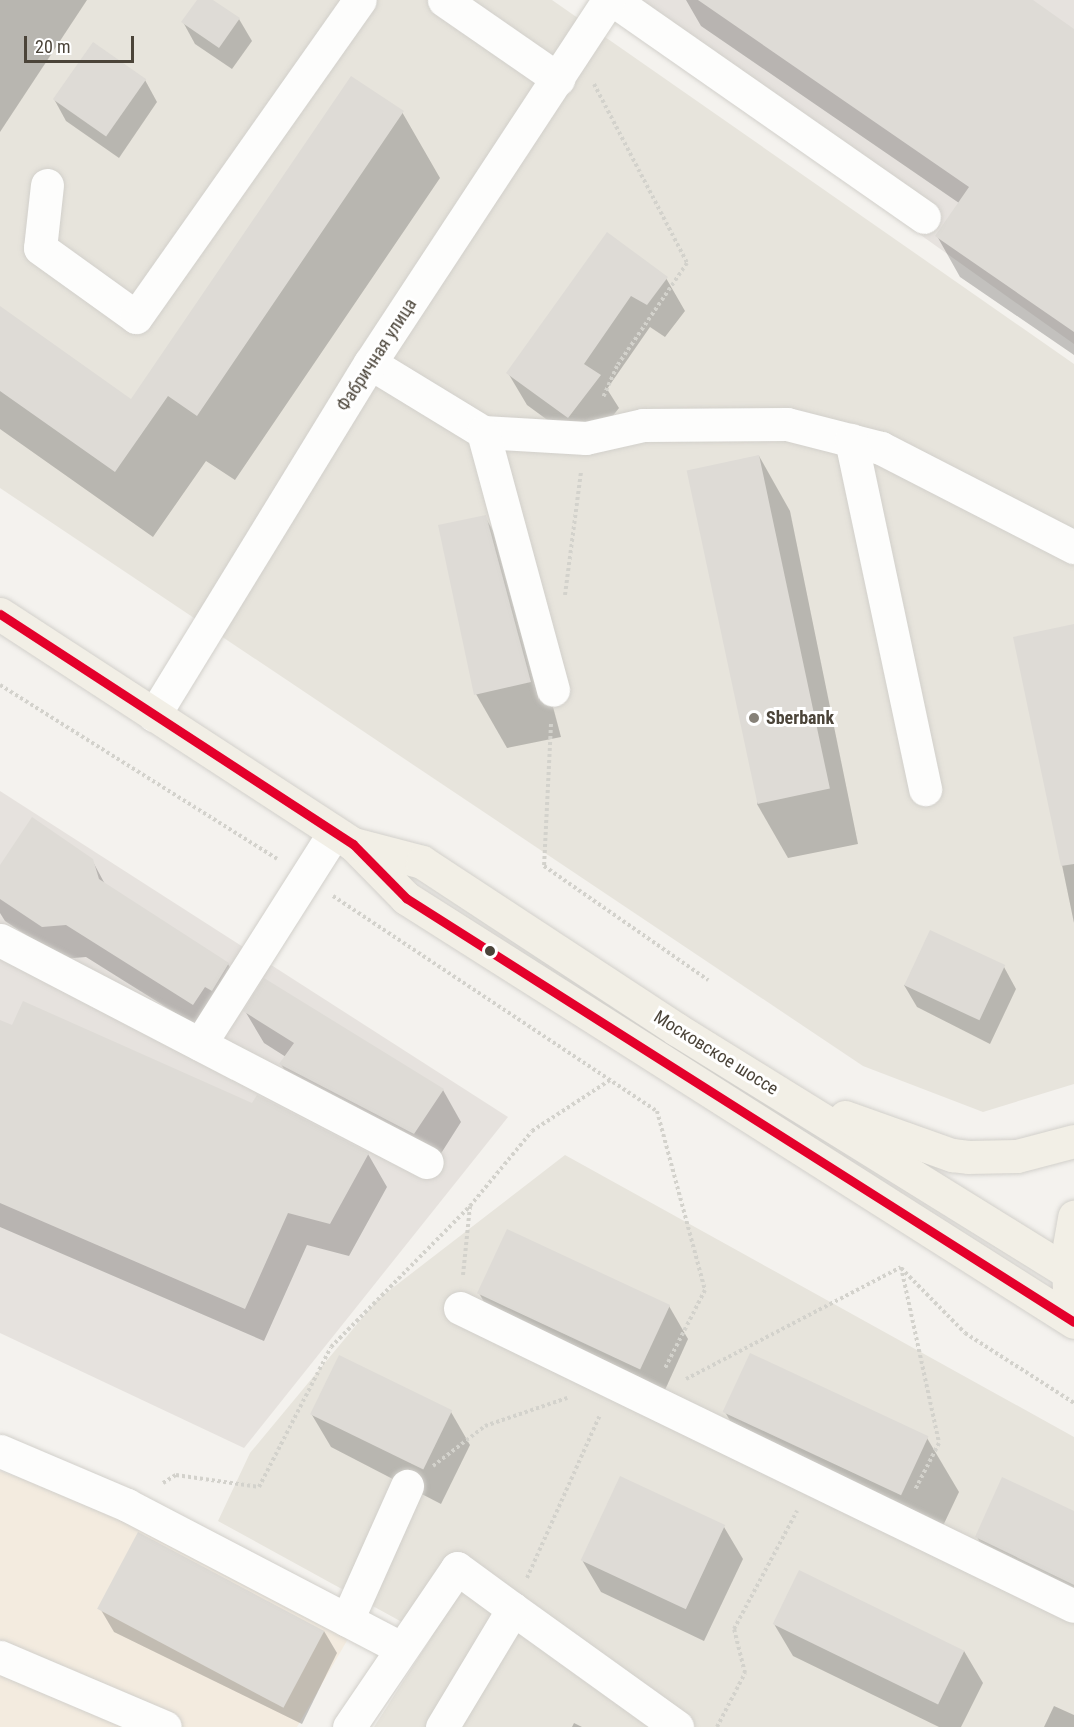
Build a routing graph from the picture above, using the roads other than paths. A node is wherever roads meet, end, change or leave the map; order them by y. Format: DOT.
graph roads {
  1 [pos="360,0"];
  2 [pos="444,0"];
  3 [pos="608,0"];
  4 [pos="614,0"];
  5 [pos="567,66"];
  6 [pos="48,185"];
  7 [pos="924,218"];
  8 [pos="370,363"];
  9 [pos="483,432"];
  10 [pos="851,440"];
  11 [pos="1074,547"];
  12 [pos="0,614"];
  13 [pos="553,690"];
  14 [pos="154,715"];
  15 [pos="924,789"];
  16 [pos="340,844"];
  17 [pos="0,940"];
  18 [pos="200,1044"];
  19 [pos="784,1095"];
  20 [pos="1074,1141"];
  21 [pos="427,1162"];
  22 [pos="1074,1218"];
  23 [pos="1071,1274"];
  24 [pos="460,1308"];
  25 [pos="1072,1321"];
  26 [pos="0,1451"];
  27 [pos="407,1486"];
  28 [pos="1074,1606"];
  29 [pos="513,1609"];
  30 [pos="347,1620"];
  31 [pos="400,1648"];
  32 [pos="0,1657"];
  33 [pos="165,1727"];
  34 [pos="349,1727"];
  35 [pos="441,1727"];
  36 [pos="677,1727"];
  1 -- 6 [label="lane"];
  2 -- 5 [label="lane"];
  3 -- 5 [label="lane, Фабричная улица"];
  4 -- 7 [label="lane"];
  5 -- 8 [label="lane, Фабричная улица"];
  8 -- 9 [label="lane"];
  8 -- 14 [label="lane, Фабричная улица"];
  9 -- 10 [label="lane"];
  9 -- 13 [label="lane"];
  10 -- 11 [label="lane"];
  10 -- 15 [label="lane"];
  12 -- 14 [label="main road, Московское шоссе"];
  14 -- 16 [label="main road, Московское шоссе"];
  16 -- 18 [label="lane"];
  16 -- 19 [label="main road, Московское шоссе"];
  16 -- 25 [label="main road, Московское шоссе"];
  17 -- 18 [label="lane"];
  18 -- 21 [label="lane"];
  19 -- 20 [label="main road"];
  19 -- 23 [label="main road, Московское шоссе"];
  22 -- 23 [label="main road"];
  23 -- 25 [label="main road"];
  24 -- 28 [label="lane"];
  26 -- 30 [label="lane"];
  27 -- 30 [label="lane"];
  29 -- 31 [label="lane"];
  29 -- 35 [label="lane"];
  29 -- 36 [label="lane"];
  30 -- 31 [label="lane"];
  31 -- 34 [label="lane"];
  32 -- 33 [label="lane"];
}
